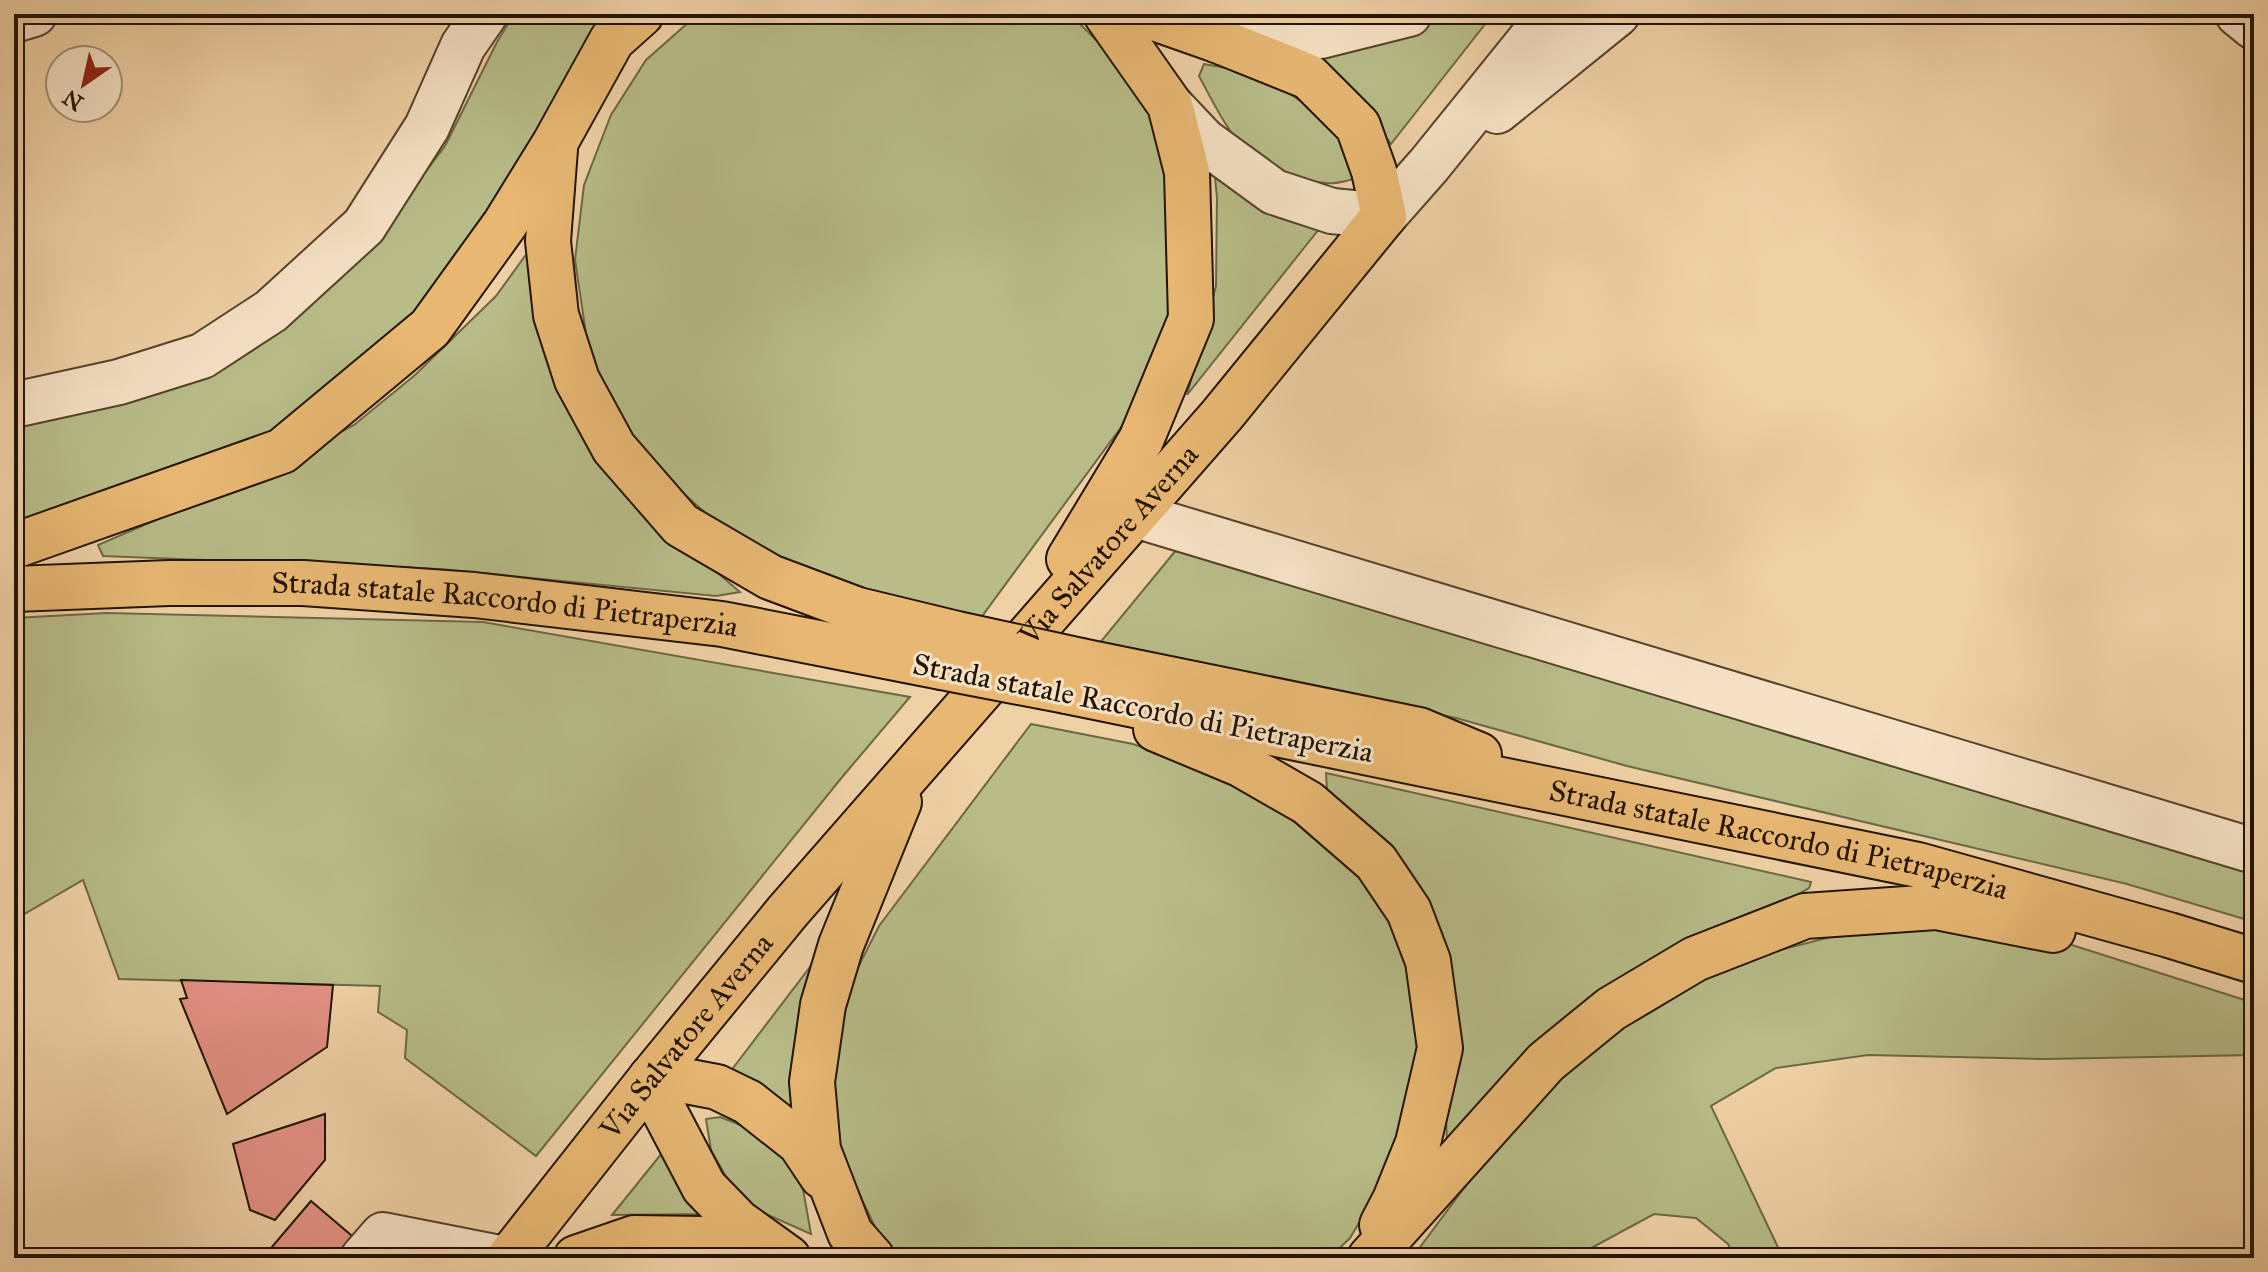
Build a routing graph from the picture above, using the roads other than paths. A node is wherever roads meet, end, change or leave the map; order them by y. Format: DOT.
graph roads {
  1 [pos="34,14"];
  2 [pos="485,14"];
  3 [pos="641,14"];
  4 [pos="1106,14"];
  5 [pos="1143,14"];
  6 [pos="1409,14"];
  7 [pos="1551,14"];
  8 [pos="1617,14"];
  9 [pos="2238,14"];
  10 [pos="14,20"];
  11 [pos="2254,27"];
  12 [pos="1217,40"];
  13 [pos="1170,105"];
  14 [pos="555,143"];
  15 [pos="1429,165"];
  16 [pos="1384,216"];
  17 [pos="14,405"];
  18 [pos="1135,515"];
  19 [pos="14,546"];
  20 [pos="14,589"];
  21 [pos="949,650"];
  22 [pos="1007,661"];
  23 [pos="1073,676"];
  24 [pos="912,770"];
  25 [pos="2254,851"];
  26 [pos="2254,961"];
  27 [pos="2254,988"];
  28 [pos="651,1078"];
  29 [pos="835,1195"];
  30 [pos="363,1258"];
  31 [pos="500,1258"];
  32 [pos="509,1258"];
  33 [pos="576,1258"];
  34 [pos="761,1258"];
  35 [pos="788,1258"];
  36 [pos="872,1258"];
  37 [pos="1368,1258"];
  1 -- 10 [label="street"];
  2 -- 17 [label="street"];
  3 -- 14 [label="main road"];
  4 -- 13 [label="main road"];
  5 -- 12 [label="main road"];
  6 -- 12 [label="street"];
  7 -- 15 [label="street, Via Salvatore Averna"];
  8 -- 15 [label="street"];
  9 -- 11 [label="street"];
  12 -- 16 [label="main road"];
  13 -- 16 [label="street"];
  13 -- 22 [label="main road"];
  14 -- 19 [label="main road"];
  14 -- 21 [label="main road"];
  15 -- 16 [label="street, Via Salvatore Averna"];
  16 -- 18 [label="main road, Via Salvatore Averna"];
  18 -- 22 [label="main road, Via Salvatore Averna"];
  18 -- 25 [label="street"];
  20 -- 21 [label="main road, Strada statale Raccordo di Pietraperzia"];
  21 -- 23 [label="main road, bridge"];
  22 -- 24 [label="main road, Via Salvatore Averna"];
  23 -- 26 [label="main road, Strada statale Raccordo di Pietraperzia"];
  23 -- 37 [label="main road"];
  24 -- 28 [label="main road, Via Salvatore Averna"];
  24 -- 29 [label="main road"];
  27 -- 37 [label="main road"];
  28 -- 29 [label="main road"];
  28 -- 32 [label="main road, Via Salvatore Averna"];
  28 -- 35 [label="main road"];
  29 -- 36 [label="main road"];
  30 -- 31 [label="street"];
  33 -- 34 [label="main road"];
}
